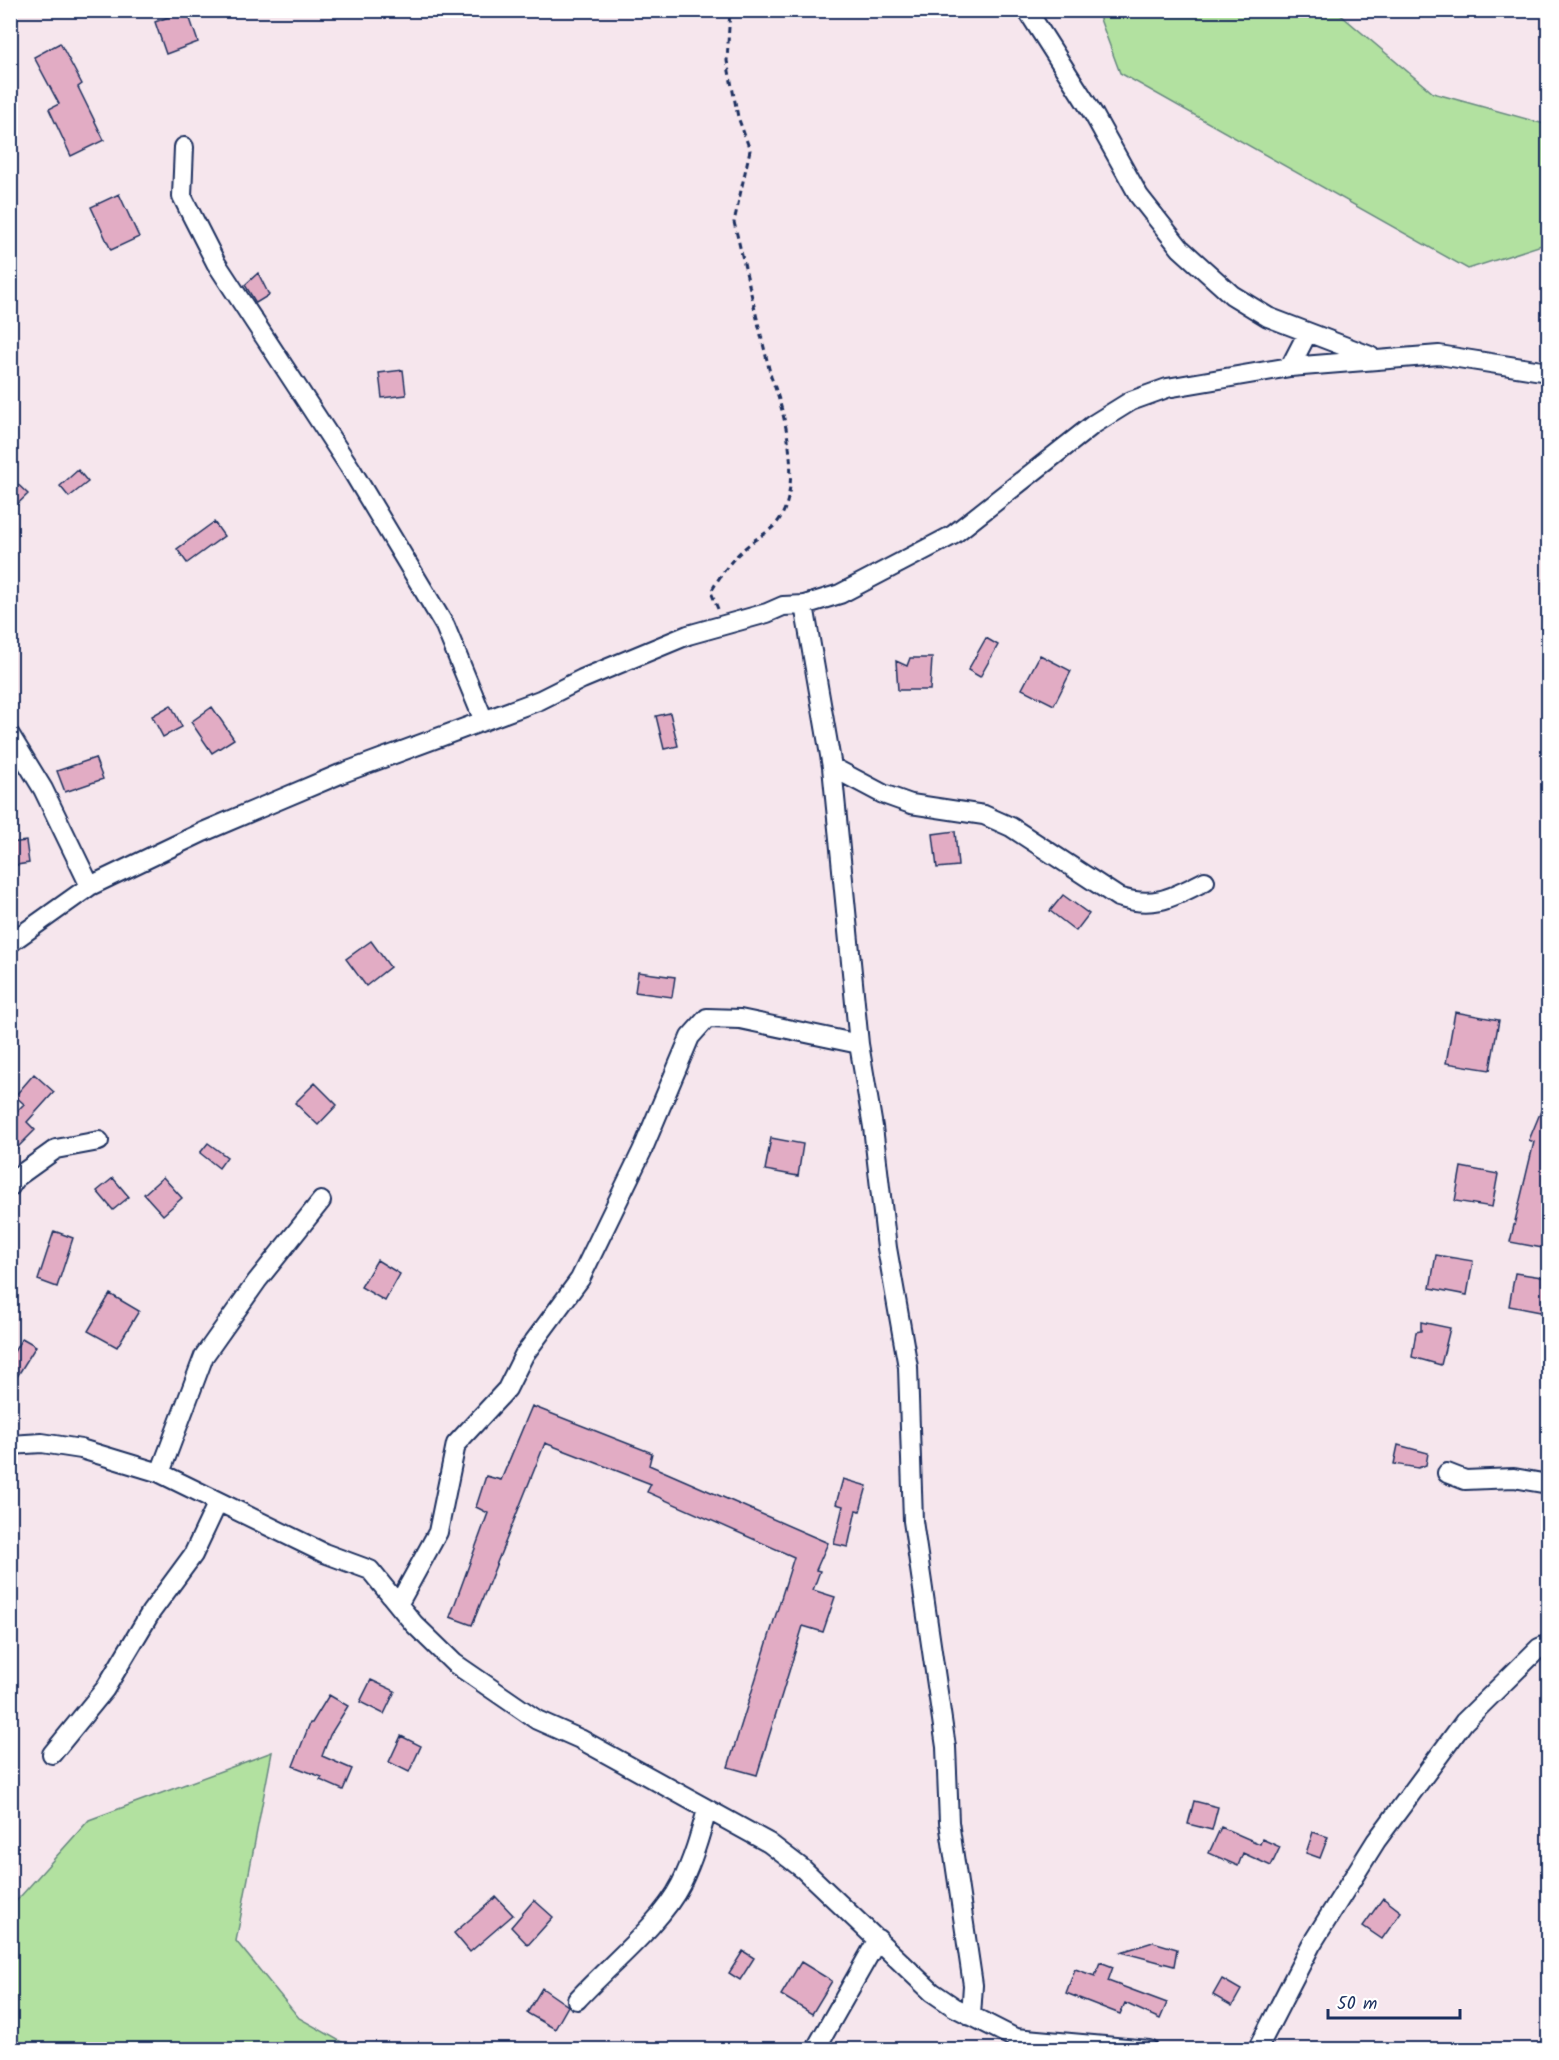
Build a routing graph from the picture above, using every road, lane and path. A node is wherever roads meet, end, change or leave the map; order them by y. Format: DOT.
graph roads {
  1 [pos="730,10"];
  2 [pos="1028,10"];
  3 [pos="184,147"];
  4 [pos="1307,334"];
  5 [pos="1377,358"];
  6 [pos="1290,367"];
  7 [pos="1548,372"];
  8 [pos="804,605"];
  9 [pos="726,624"];
  10 [pos="484,721"];
  11 [pos="10,735"];
  12 [pos="832,767"];
  13 [pos="1206,881"];
  14 [pos="90,886"];
  15 [pos="10,943"];
  16 [pos="859,1044"];
  17 [pos="99,1141"];
  18 [pos="10,1188"];
  19 [pos="321,1202"];
  20 [pos="10,1445"];
  21 [pos="160,1473"];
  22 [pos="1447,1473"];
  23 [pos="1548,1484"];
  24 [pos="218,1502"];
  25 [pos="399,1604"];
  26 [pos="1548,1644"];
  27 [pos="51,1754"];
  28 [pos="707,1810"];
  29 [pos="878,1939"];
  30 [pos="577,2000"];
  31 [pos="972,2016"];
  32 [pos="1016,2044"];
  33 [pos="815,2049"];
  34 [pos="1149,2049"];
  35 [pos="1257,2049"];
  1 -- 9 [label="path"];
  2 -- 4 [label="street"];
  3 -- 10 [label="street"];
  4 -- 5 [label="street"];
  4 -- 6 [label="street"];
  5 -- 6 [label="street"];
  5 -- 7 [label="street"];
  6 -- 8 [label="street"];
  8 -- 9 [label="street"];
  8 -- 12 [label="street"];
  9 -- 10 [label="street"];
  10 -- 14 [label="street"];
  11 -- 14 [label="street"];
  12 -- 13 [label="street"];
  12 -- 16 [label="street"];
  14 -- 15 [label="street"];
  16 -- 25 [label="street"];
  16 -- 31 [label="street"];
  17 -- 18 [label="street"];
  19 -- 21 [label="street"];
  20 -- 21 [label="street"];
  21 -- 24 [label="street"];
  22 -- 23 [label="street"];
  24 -- 25 [label="street"];
  24 -- 27 [label="street"];
  25 -- 28 [label="street"];
  26 -- 35 [label="street"];
  28 -- 29 [label="street"];
  28 -- 30 [label="street"];
  29 -- 31 [label="street"];
  29 -- 33 [label="street"];
  31 -- 32 [label="street"];
  32 -- 34 [label="street"];
}
